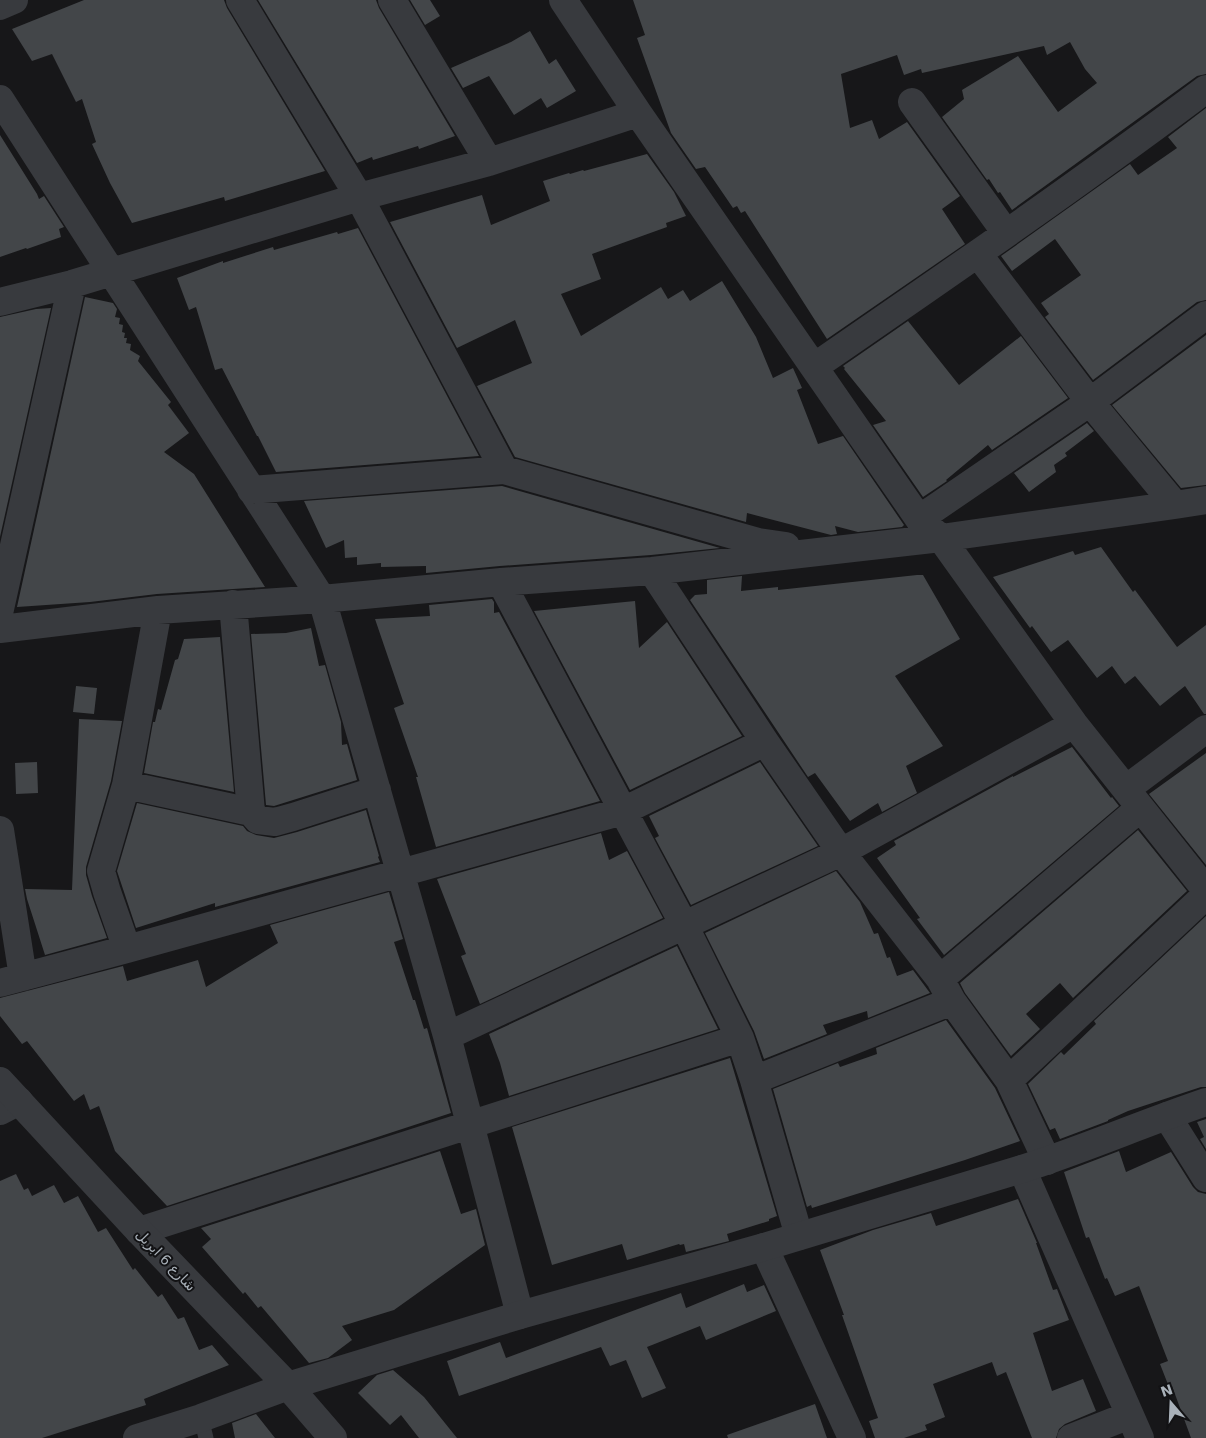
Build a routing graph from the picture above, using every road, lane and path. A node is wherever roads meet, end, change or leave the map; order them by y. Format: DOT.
graph roads {
  1 [pos="14,0"];
  2 [pos="240,0"];
  3 [pos="392,0"];
  4 [pos="563,0"];
  5 [pos="0,6"];
  6 [pos="1206,89"];
  7 [pos="0,99"];
  8 [pos="912,102"];
  9 [pos="638,113"];
  10 [pos="489,162"];
  11 [pos="359,197"];
  12 [pos="1006,233"];
  13 [pos="978,254"];
  14 [pos="113,272"];
  15 [pos="72,284"];
  16 [pos="0,302"];
  17 [pos="1206,315"];
  18 [pos="814,367"];
  19 [pos="1090,402"];
  20 [pos="504,470"];
  21 [pos="251,490"];
  22 [pos="1195,507"];
  23 [pos="919,519"];
  24 [pos="941,538"];
  25 [pos="823,551"];
  26 [pos="652,571"];
  27 [pos="501,582"];
  28 [pos="322,599"];
  29 [pos="233,604"];
  30 [pos="0,609"];
  31 [pos="158,610"];
  32 [pos="0,629"];
  33 [pos="1074,724"];
  34 [pos="1206,729"];
  35 [pos="765,742"];
  36 [pos="126,785"];
  37 [pos="377,790"];
  38 [pos="1133,799"];
  39 [pos="622,811"];
  40 [pos="251,812"];
  41 [pos="0,830"];
  42 [pos="841,852"];
  43 [pos="401,873"];
  44 [pos="1206,890"];
  45 [pos="1206,895"];
  46 [pos="684,925"];
  47 [pos="127,949"];
  48 [pos="11,980"];
  49 [pos="946,990"];
  50 [pos="447,1036"];
  51 [pos="740,1038"];
  52 [pos="754,1080"];
  53 [pos="1009,1080"];
  54 [pos="0,1081"];
  55 [pos="1206,1102"];
  56 [pos="9,1106"];
  57 [pos="1167,1116"];
  58 [pos="471,1124"];
  59 [pos="1047,1161"];
  60 [pos="1022,1170"];
  61 [pos="1206,1178"];
  62 [pos="139,1232"];
  63 [pos="799,1236"];
  64 [pos="764,1247"];
  65 [pos="520,1315"];
  66 [pos="288,1386"];
  67 [pos="1136,1426"];
  68 [pos="204,1428"];
  69 [pos="138,1438"];
  70 [pos="333,1438"];
  71 [pos="852,1438"];
  72 [pos="1071,1438"];
  1 -- 5 [label="street"];
  2 -- 11 [label="street"];
  3 -- 10 [label="street"];
  4 -- 9 [label="street"];
  6 -- 12 [label="street"];
  7 -- 14 [label="street"];
  8 -- 12 [label="street"];
  9 -- 10 [label="street"];
  9 -- 18 [label="street"];
  10 -- 11 [label="street"];
  11 -- 14 [label="street"];
  11 -- 20 [label="street"];
  12 -- 13 [label="street"];
  13 -- 18 [label="street"];
  13 -- 19 [label="street"];
  14 -- 15 [label="street"];
  14 -- 21 [label="street"];
  15 -- 16 [label="street"];
  15 -- 30 [label="street"];
  17 -- 19 [label="street"];
  18 -- 23 [label="street"];
  19 -- 22 [label="street"];
  19 -- 23 [label="street"];
  20 -- 21 [label="street"];
  20 -- 25 [label="street"];
  21 -- 28 [label="street"];
  22 -- 24 [label="street"];
  23 -- 24 [label="street"];
  24 -- 25 [label="street"];
  24 -- 33 [label="street"];
  25 -- 26 [label="street"];
  26 -- 27 [label="street"];
  26 -- 35 [label="street"];
  27 -- 28 [label="street"];
  27 -- 39 [label="street"];
  28 -- 29 [label="street"];
  28 -- 37 [label="street"];
  29 -- 31 [label="street"];
  29 -- 40 [label="street"];
  31 -- 32 [label="street"];
  31 -- 36 [label="street"];
  33 -- 38 [label="street"];
  33 -- 42 [label="street"];
  34 -- 38 [label="street"];
  35 -- 39 [label="street"];
  35 -- 42 [label="street"];
  36 -- 40 [label="street"];
  36 -- 47 [label="street"];
  37 -- 40 [label="street"];
  37 -- 43 [label="street"];
  38 -- 44 [label="street"];
  38 -- 49 [label="street"];
  39 -- 43 [label="street"];
  39 -- 46 [label="street"];
  41 -- 48 [label="street"];
  42 -- 46 [label="street"];
  42 -- 49 [label="street"];
  43 -- 47 [label="street"];
  43 -- 50 [label="street"];
  45 -- 53 [label="street"];
  46 -- 50 [label="street"];
  46 -- 51 [label="street"];
  47 -- 48 [label="street"];
  49 -- 52 [label="street"];
  49 -- 53 [label="street"];
  50 -- 58 [label="street"];
  51 -- 52 [label="street"];
  51 -- 58 [label="street"];
  52 -- 63 [label="street"];
  53 -- 59 [label="street"];
  54 -- 56 [label="street, شارع 6 ابريل"];
  55 -- 57 [label="street"];
  56 -- 62 [label="street, شارع 6 ابريل"];
  57 -- 59 [label="street"];
  57 -- 61 [label="street"];
  58 -- 62 [label="street"];
  58 -- 65 [label="street"];
  59 -- 60 [label="street"];
  60 -- 63 [label="street"];
  60 -- 67 [label="street"];
  62 -- 66 [label="street, شارع 6 ابريل"];
  63 -- 64 [label="street"];
  64 -- 65 [label="street"];
  64 -- 71 [label="street"];
  65 -- 66 [label="street"];
  66 -- 68 [label="street"];
  66 -- 70 [label="street, شارع 6 ابريل"];
  67 -- 72 [label="street"];
  68 -- 69 [label="street"];
}
